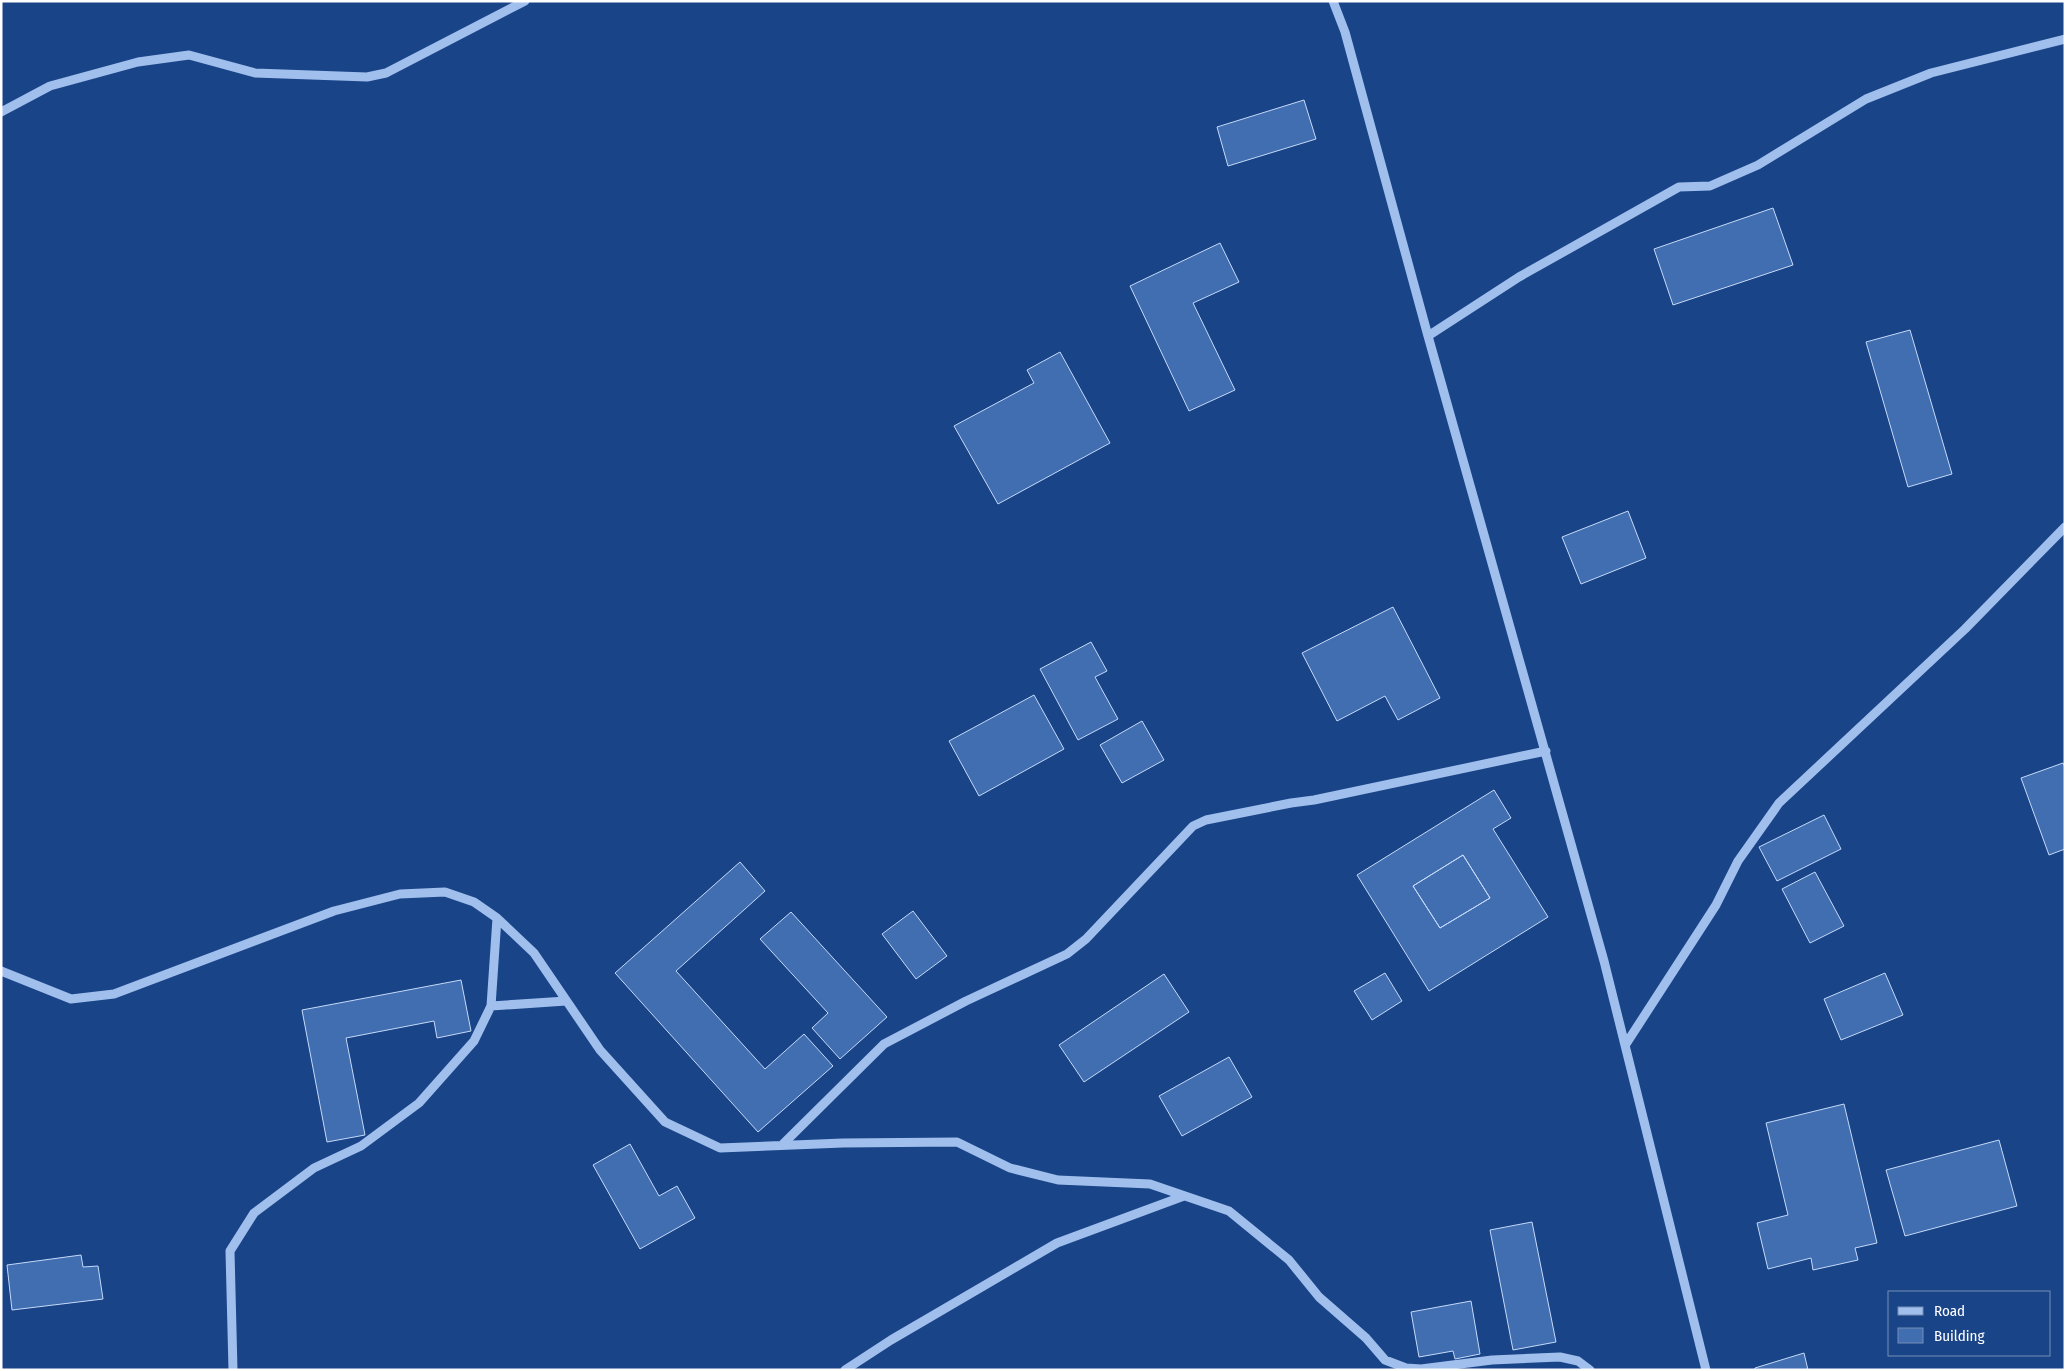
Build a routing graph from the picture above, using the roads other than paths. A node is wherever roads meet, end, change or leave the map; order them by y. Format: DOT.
graph roads {
  1 [pos="525,1"];
  2 [pos="1333,1"];
  3 [pos="2065,40"];
  4 [pos="1,112"];
  5 [pos="1428,336"];
  6 [pos="2065,527"];
  7 [pos="1546,751"];
  8 [pos="497,918"];
  9 [pos="1,971"];
  10 [pos="566,1000"];
  11 [pos="491,1006"];
  12 [pos="1626,1044"];
  13 [pos="782,1145"];
  14 [pos="1184,1196"];
  15 [pos="233,1370"];
  16 [pos="845,1370"];
  17 [pos="1590,1370"];
  18 [pos="1706,1370"];
  1 -- 4 [label="street"];
  2 -- 5 [label="street"];
  3 -- 5 [label="street"];
  5 -- 7 [label="street"];
  6 -- 12 [label="street"];
  7 -- 12 [label="street"];
  7 -- 13 [label="street"];
  8 -- 9 [label="street"];
  8 -- 10 [label="street"];
  8 -- 11 [label="street"];
  10 -- 11 [label="street"];
  10 -- 13 [label="street"];
  11 -- 15 [label="street"];
  12 -- 18 [label="street"];
  13 -- 14 [label="street"];
  14 -- 16 [label="street"];
  14 -- 17 [label="street"];
}
